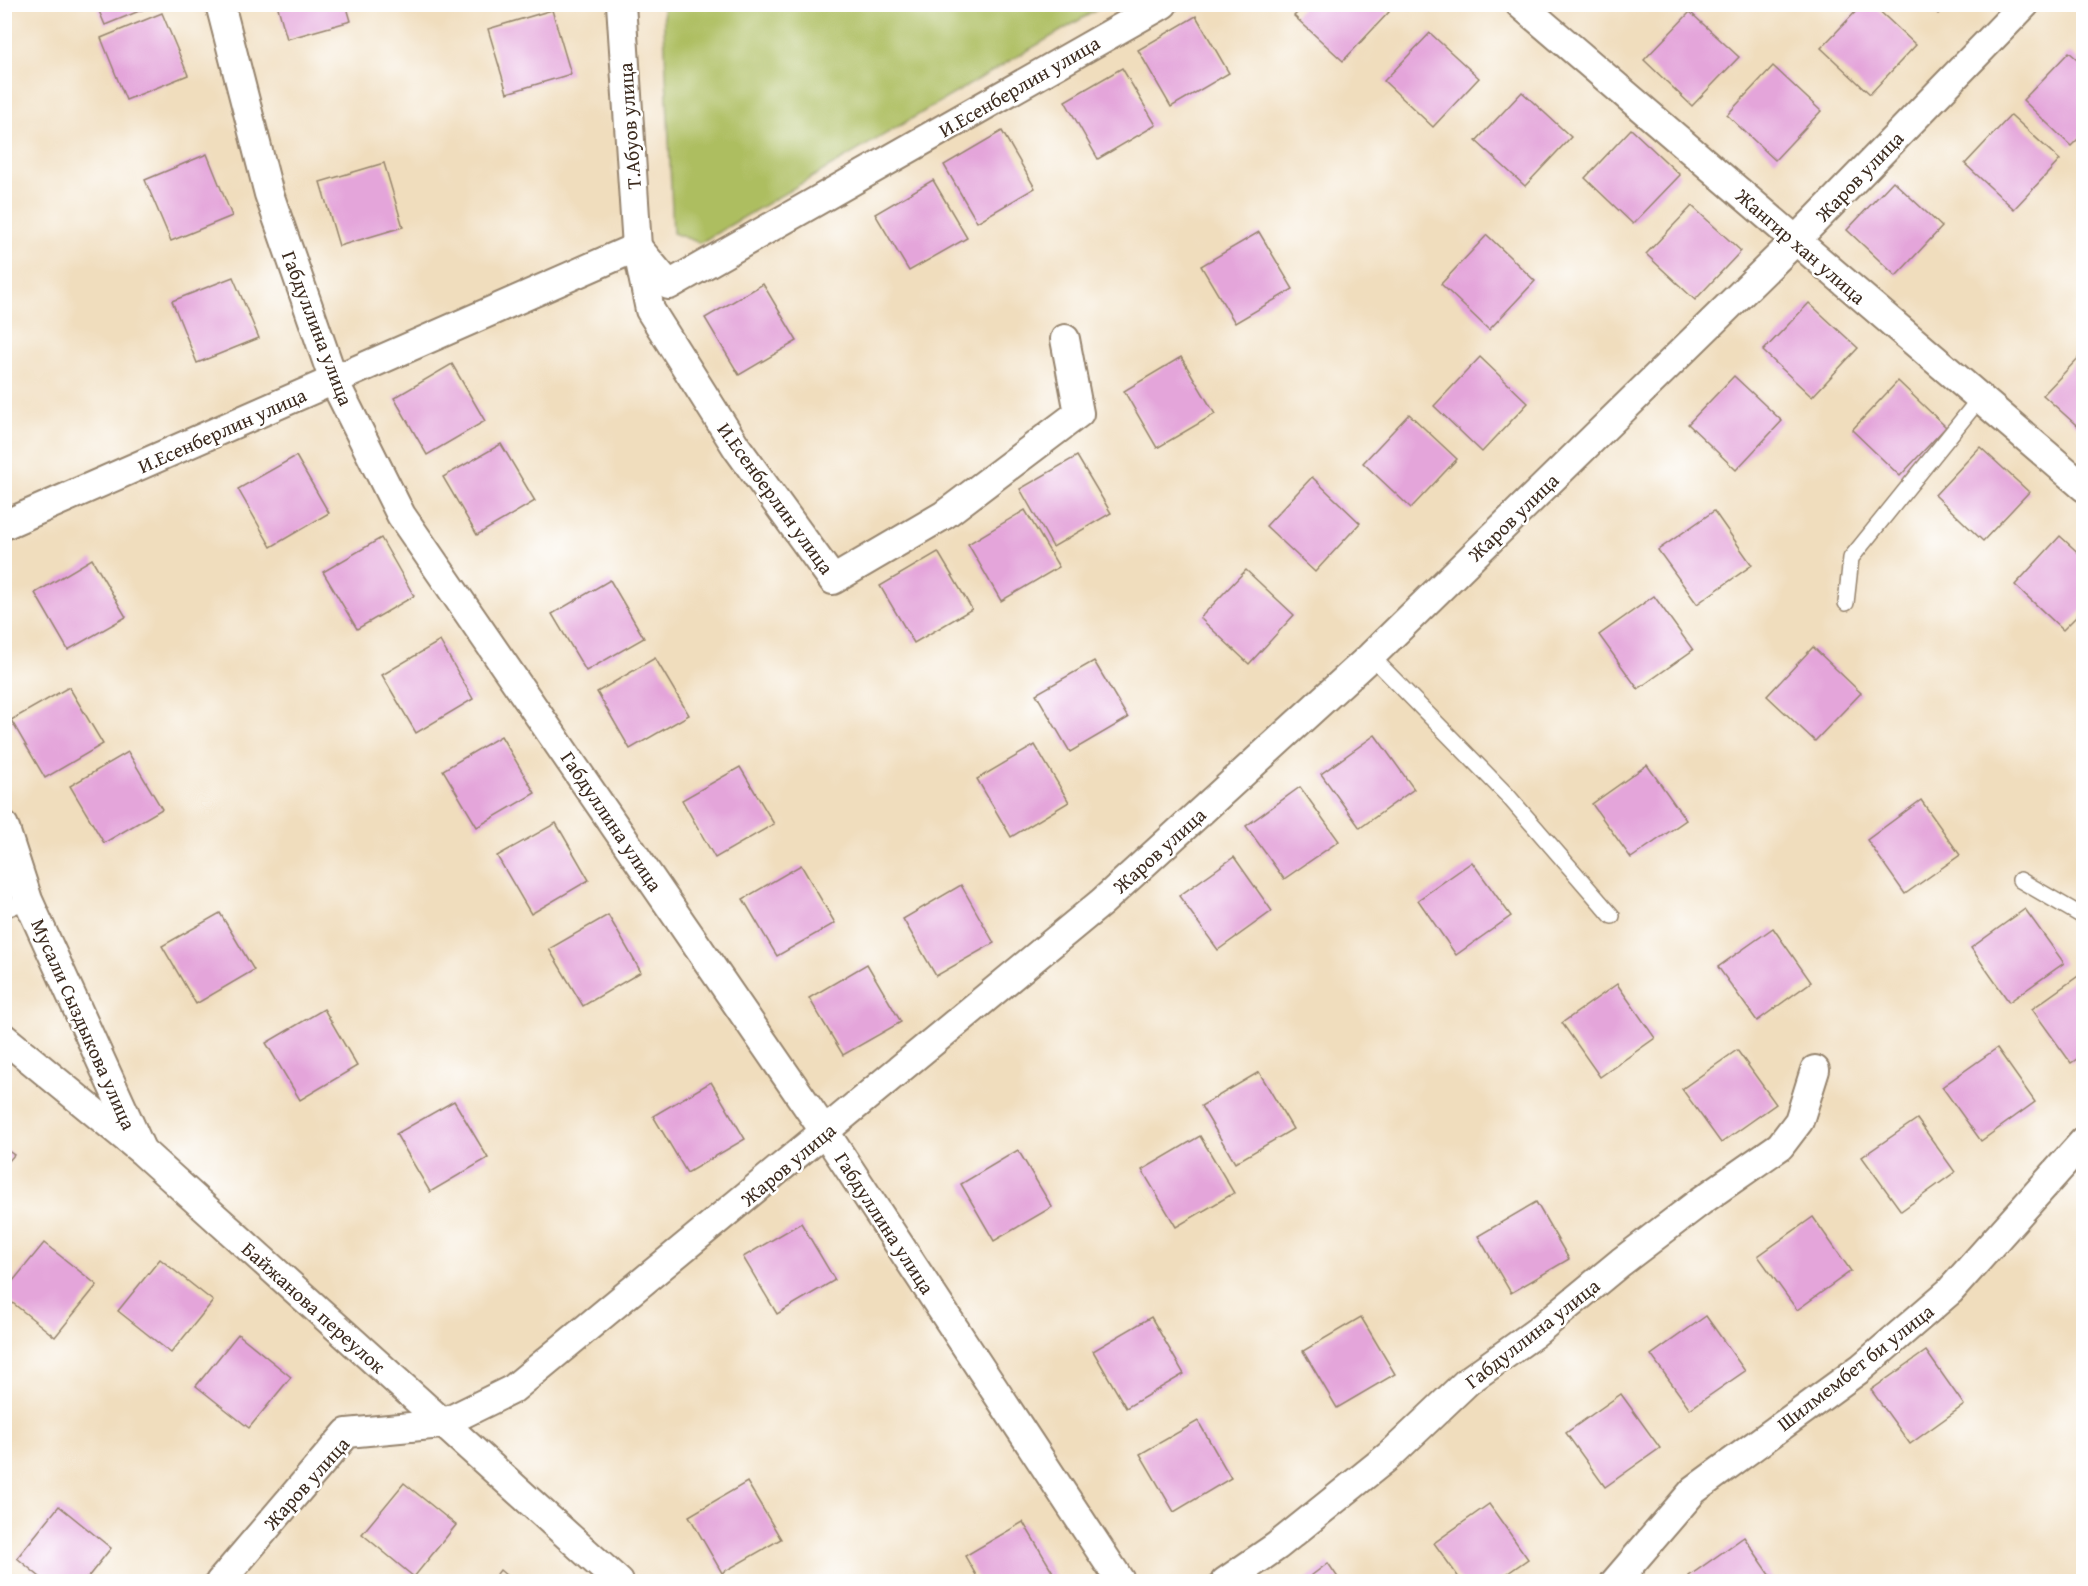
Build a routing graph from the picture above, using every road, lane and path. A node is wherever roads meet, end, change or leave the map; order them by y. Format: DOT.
graph roads {
  1 [pos="220,4"];
  2 [pos="621,4"];
  3 [pos="1162,4"];
  4 [pos="1520,4"];
  5 [pos="2025,4"];
  6 [pos="1795,241"];
  7 [pos="637,247"];
  8 [pos="1065,339"];
  9 [pos="334,381"];
  10 [pos="1980,398"];
  11 [pos="2084,486"];
  12 [pos="4,525"];
  13 [pos="1846,603"];
  14 [pos="1371,656"];
  15 [pos="4,826"];
  16 [pos="2020,880"];
  17 [pos="16,905"];
  18 [pos="1612,915"];
  19 [pos="2084,917"];
  20 [pos="4,1038"];
  21 [pos="1815,1070"];
  22 [pos="825,1132"];
  23 [pos="2084,1141"];
  24 [pos="143,1152"];
  25 [pos="442,1424"];
  26 [pos="220,1581"];
  27 [pos="619,1581"];
  28 [pos="1121,1581"];
  29 [pos="1226,1581"];
  30 [pos="1616,1581"];
  1 -- 9 [label="street, Габдуллина улица"];
  2 -- 7 [label="street, Т.Абуов улица"];
  3 -- 7 [label="street, И.Есенберлин улица"];
  4 -- 6 [label="street, Жангир хан улица"];
  5 -- 6 [label="street, Жаров улица"];
  6 -- 10 [label="street, Жангир хан улица"];
  6 -- 14 [label="street, Жаров улица"];
  7 -- 8 [label="street, И.Есенберлин улица"];
  7 -- 9 [label="street, И.Есенберлин улица"];
  9 -- 12 [label="street, И.Есенберлин улица"];
  9 -- 22 [label="street, Габдуллина улица"];
  10 -- 11 [label="street, Жангир хан улица"];
  10 -- 13 [label="lane"];
  14 -- 18 [label="lane"];
  14 -- 22 [label="street, Жаров улица"];
  15 -- 17 [label="street, Мусали Сыздыкова улица"];
  16 -- 19 [label="lane"];
  17 -- 24 [label="street, Мусали Сыздыкова улица"];
  20 -- 24 [label="street, Байжанова переулок"];
  21 -- 29 [label="street, Габдуллина улица"];
  22 -- 25 [label="street, Жаров улица"];
  22 -- 28 [label="street, Габдуллина улица"];
  23 -- 30 [label="street, Шилмембет би улица"];
  24 -- 25 [label="street, Байжанова переулок"];
  25 -- 26 [label="street, Жаров улица"];
  25 -- 27 [label="street, Байжанова переулок"];
}
